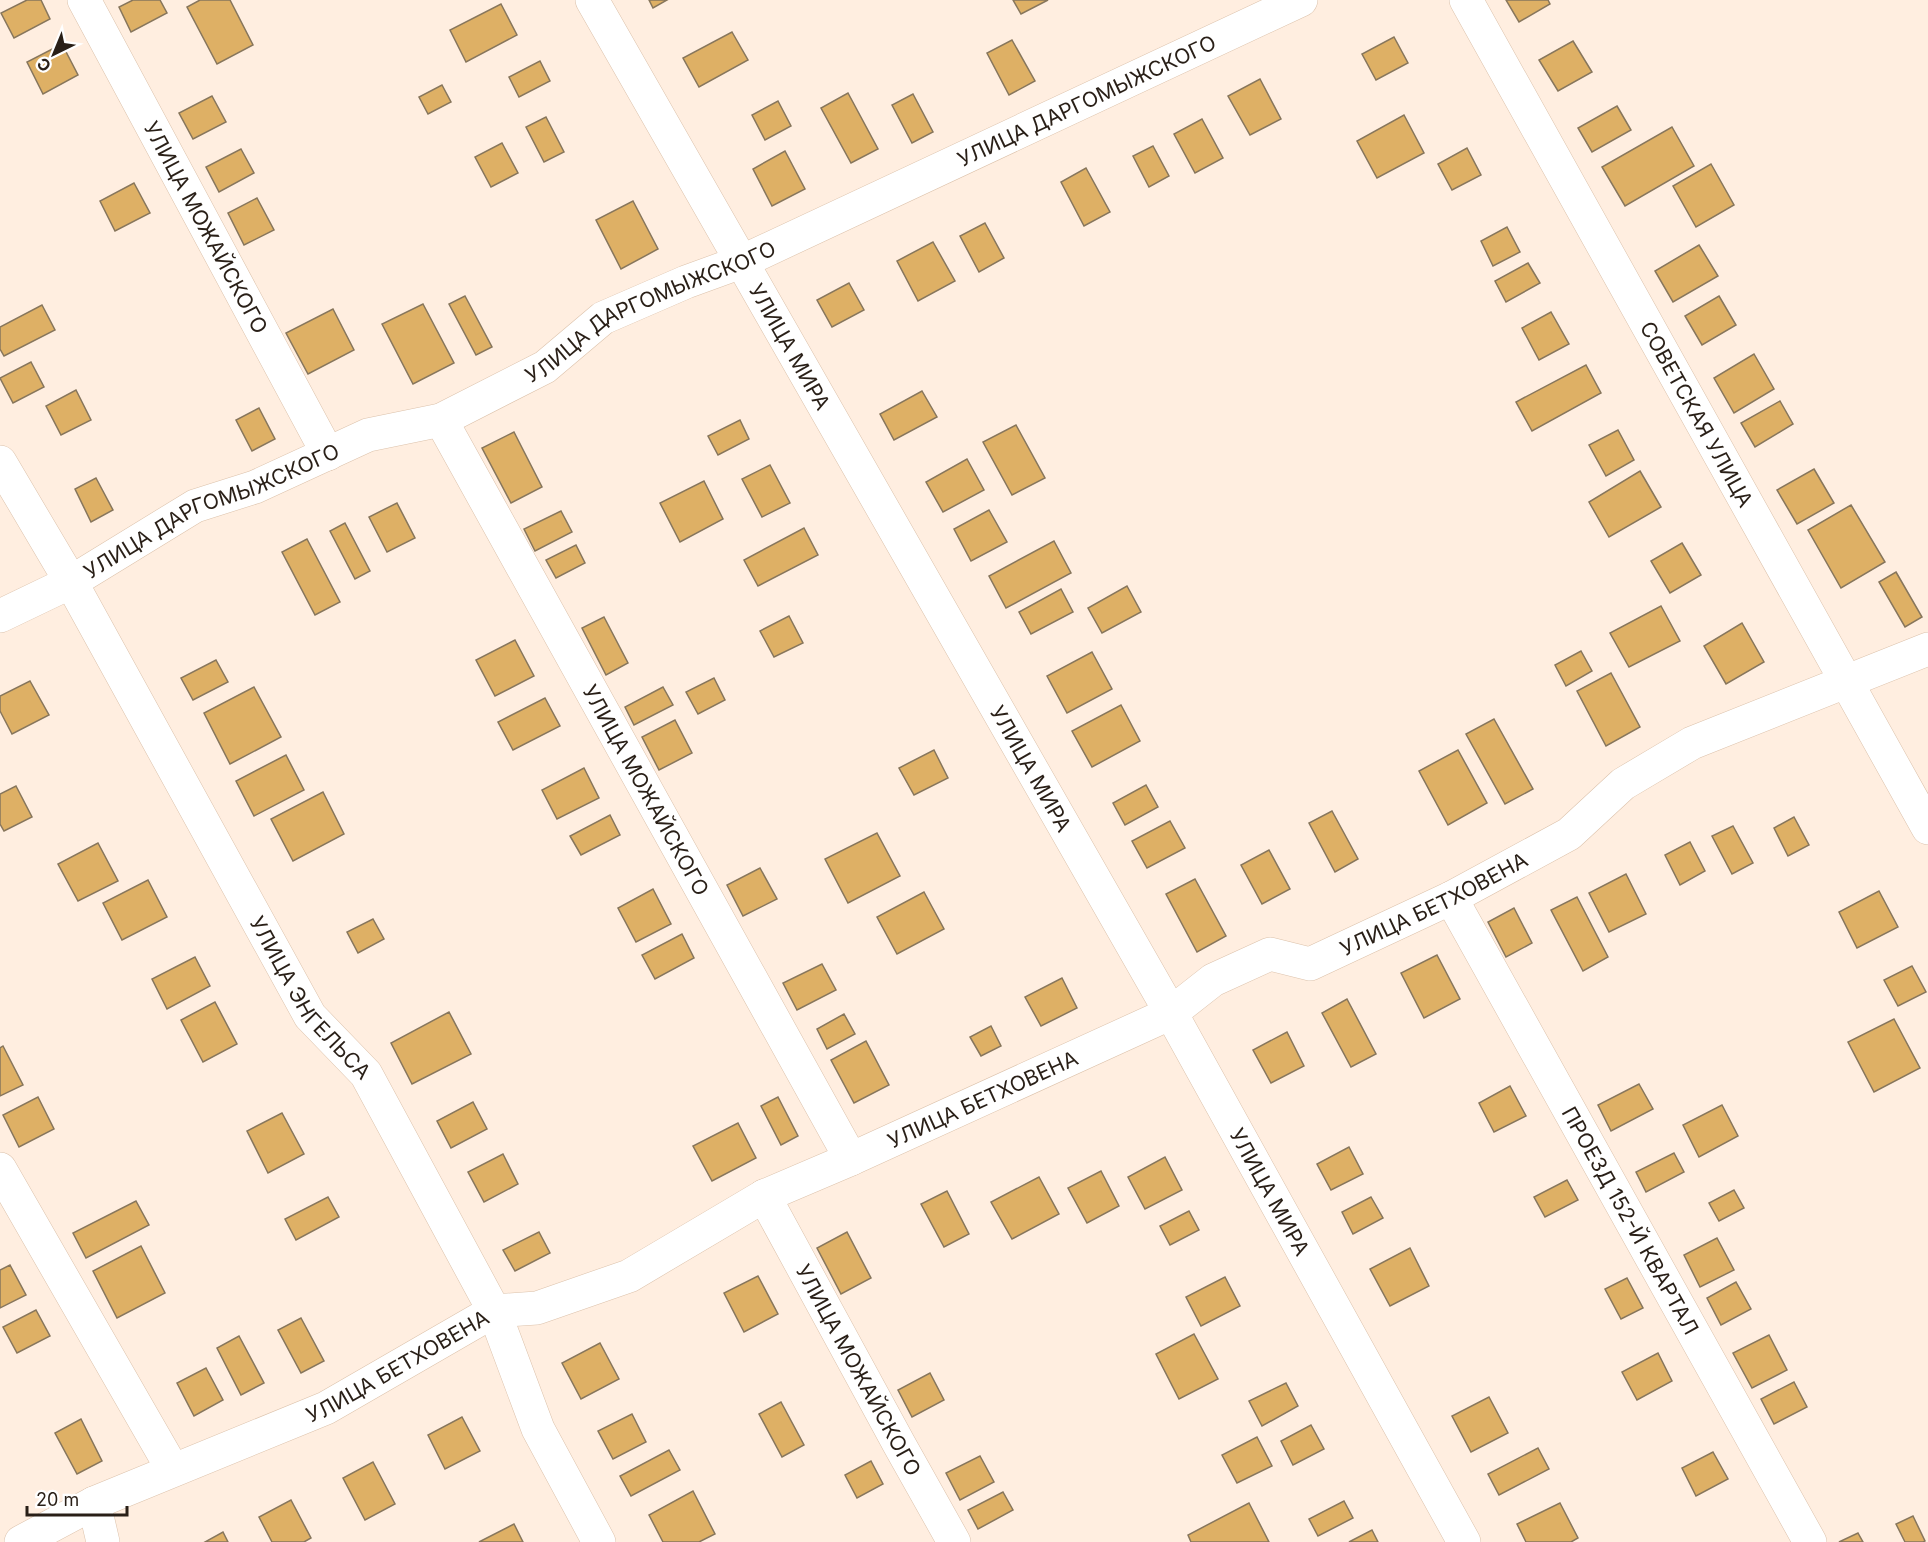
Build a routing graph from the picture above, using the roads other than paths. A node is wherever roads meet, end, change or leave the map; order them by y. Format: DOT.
graph roads {
  1 [pos="84,0"];
  2 [pos="592,0"];
  3 [pos="1301,0"];
  4 [pos="1466,0"];
  5 [pos="741,262"];
  6 [pos="441,420"];
  7 [pos="327,454"];
  8 [pos="0,462"];
  9 [pos="71,582"];
  10 [pos="0,616"];
  11 [pos="1928,649"];
  12 [pos="1848,681"];
  13 [pos="1928,828"];
  14 [pos="1451,898"];
  15 [pos="1171,1013"];
  16 [pos="851,1159"];
  17 [pos="0,1169"];
  18 [pos="764,1196"];
  19 [pos="494,1311"];
  20 [pos="172,1470"];
  21 [pos="94,1503"];
  22 [pos="21,1542"];
  23 [pos="103,1542"];
  24 [pos="598,1542"];
  25 [pos="954,1542"];
  26 [pos="1464,1542"];
  27 [pos="1810,1542"];
  1 -- 7 [label="street, УЛИЦА МОЖАЙСКОГО"];
  2 -- 5 [label="street, УЛИЦА МИРА"];
  3 -- 5 [label="street, УЛИЦА ДАРГОМЫЖСКОГО"];
  4 -- 12 [label="street, СОВЕТСКАЯ УЛИЦА"];
  5 -- 6 [label="street, УЛИЦА ДАРГОМЫЖСКОГО"];
  5 -- 15 [label="street, УЛИЦА МИРА"];
  6 -- 7 [label="street, УЛИЦА ДАРГОМЫЖСКОГО"];
  6 -- 16 [label="street, УЛИЦА МОЖАЙСКОГО"];
  7 -- 9 [label="street, УЛИЦА ДАРГОМЫЖСКОГО"];
  8 -- 9 [label="street, УЛИЦА ЭНГЕЛЬСА"];
  9 -- 10 [label="street, УЛИЦА ДАРГОМЫЖСКОГО"];
  9 -- 19 [label="street, УЛИЦА ЭНГЕЛЬСА"];
  11 -- 12 [label="street, УЛИЦА БЕТХОВЕНА"];
  12 -- 13 [label="street, СОВЕТСКАЯ УЛИЦА"];
  12 -- 14 [label="street, УЛИЦА БЕТХОВЕНА"];
  14 -- 15 [label="street, УЛИЦА БЕТХОВЕНА"];
  14 -- 27 [label="street, ПРОЕЗД 152-Й КВАРТАЛ"];
  15 -- 16 [label="street, УЛИЦА БЕТХОВЕНА"];
  15 -- 26 [label="street, УЛИЦА МИРА"];
  16 -- 18 [label="street, УЛИЦА БЕТХОВЕНА"];
  17 -- 20 [label="street"];
  18 -- 19 [label="street, УЛИЦА БЕТХОВЕНА"];
  18 -- 25 [label="street, УЛИЦА МОЖАЙСКОГО"];
  19 -- 20 [label="street, УЛИЦА БЕТХОВЕНА"];
  19 -- 24 [label="street, УЛИЦА ЭНГЕЛЬСА"];
  20 -- 21 [label="street, УЛИЦА БЕТХОВЕНА"];
  21 -- 22 [label="street, УЛИЦА БЕТХОВЕНА"];
  21 -- 23 [label="street"];
}
